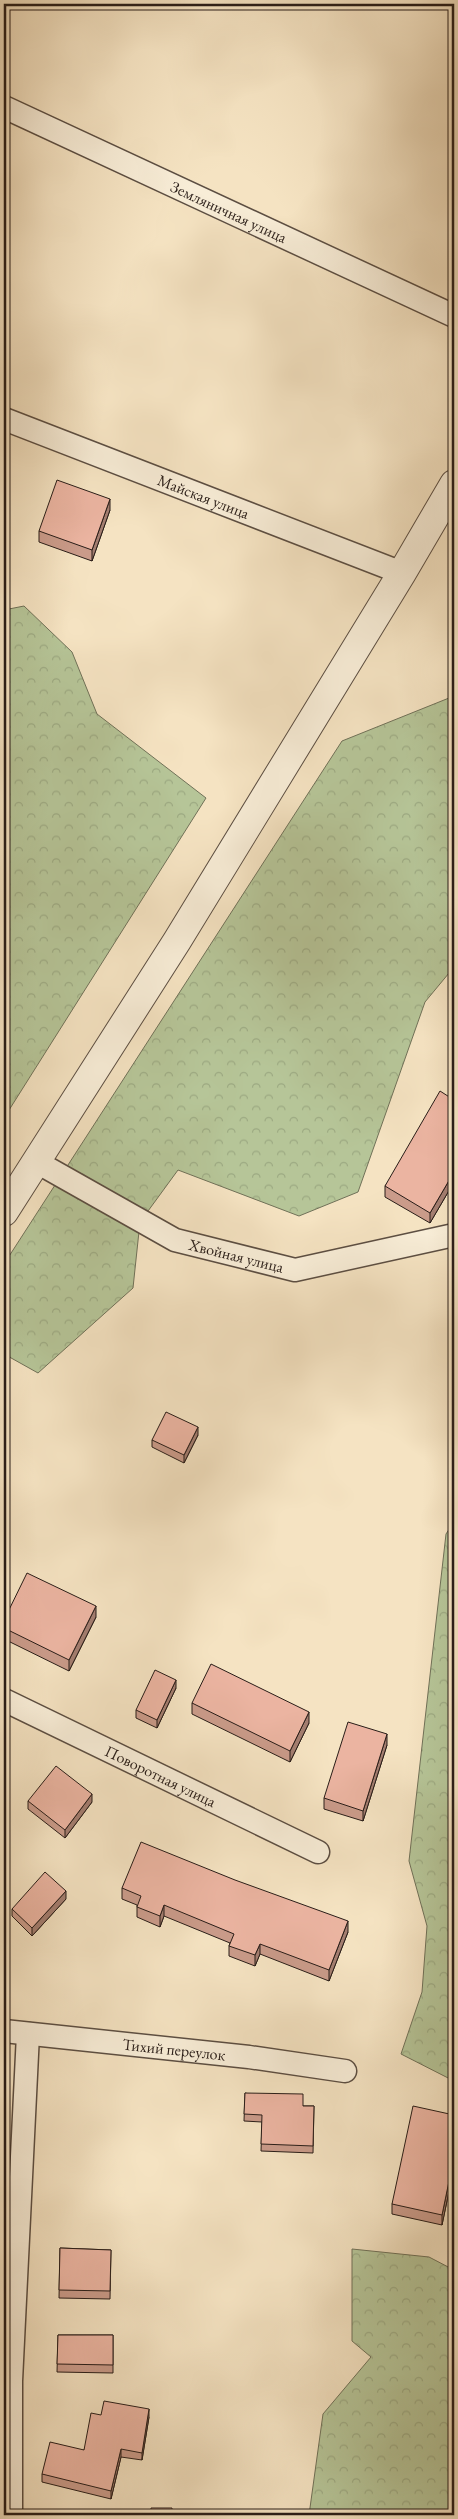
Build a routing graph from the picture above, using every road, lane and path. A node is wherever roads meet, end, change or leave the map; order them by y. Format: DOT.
graph roads {
  1 [pos="4,107"];
  2 [pos="454,316"];
  3 [pos="4,419"];
  4 [pos="453,492"];
  5 [pos="402,573"];
  6 [pos="35,1161"];
  7 [pos="4,1212"];
  8 [pos="454,1235"];
  9 [pos="4,1700"];
  10 [pos="318,1852"];
  11 [pos="4,2031"];
  12 [pos="28,2034"];
  13 [pos="345,2071"];
  14 [pos="11,2515"];
  1 -- 2 [label="street, Земляничная улица"];
  3 -- 5 [label="street, Майская улица"];
  4 -- 5 [label="street"];
  5 -- 6 [label="street"];
  6 -- 7 [label="street"];
  6 -- 8 [label="street, Хвойная улица"];
  9 -- 10 [label="street, Поворотная улица"];
  11 -- 12 [label="street, Тихий переулок"];
  12 -- 13 [label="street, Тихий переулок"];
  12 -- 14 [label="street"];
}
